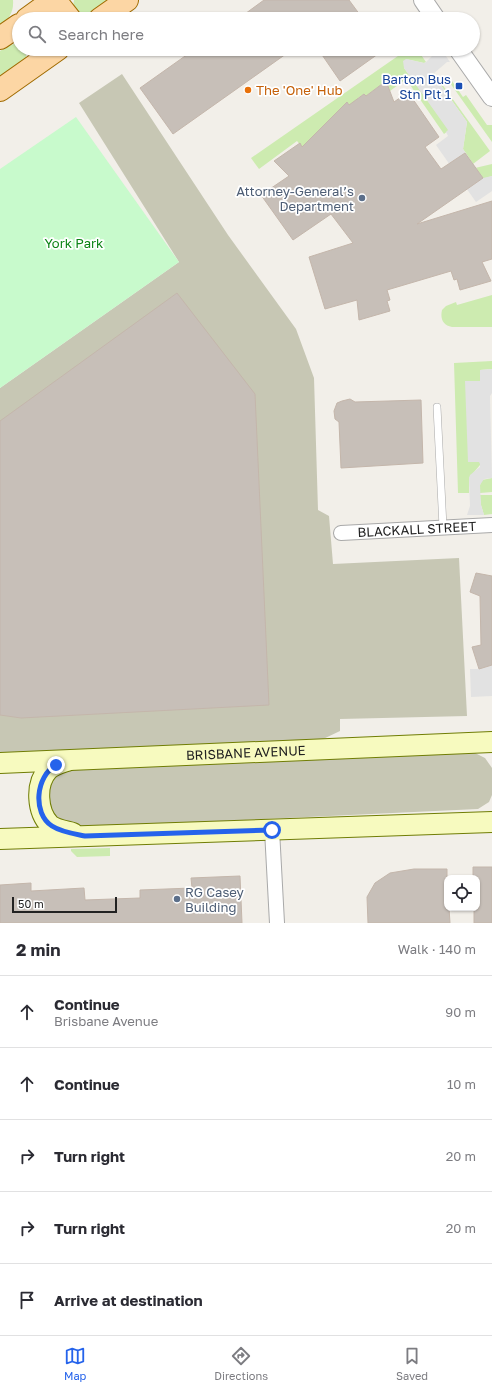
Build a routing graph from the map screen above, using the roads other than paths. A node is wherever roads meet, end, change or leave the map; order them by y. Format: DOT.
graph roads {
  1 [pos="127,0"];
  2 [pos="423,0"];
  3 [pos="42,7"];
  4 [pos="54,12"];
  5 [pos="110,12"];
  6 [pos="431,12"];
  7 [pos="12,30"];
  8 [pos="0,38"];
  9 [pos="44,56"];
  10 [pos="463,56"];
  11 [pos="0,90"];
  12 [pos="492,97"];
  13 [pos="437,407"];
  14 [pos="492,525"];
  15 [pos="443,527"];
  16 [pos="341,533"];
  17 [pos="492,742"];
  18 [pos="467,743"];
  19 [pos="492,751"];
  20 [pos="72,759"];
  21 [pos="1,762"];
  22 [pos="487,820"];
  23 [pos="272,830"];
  24 [pos="85,836"];
  25 [pos="0,839"];
  26 [pos="278,923"];
  1 -- 5 [label="main road"];
  2 -- 6 [label="street"];
  3 -- 4 [label="main road"];
  7 -- 8 [label="main road"];
  9 -- 11 [label="main road"];
  10 -- 12 [label="street"];
  13 -- 15 [label="lane"];
  14 -- 15 [label="street, BLACKALL STREET"];
  15 -- 16 [label="street, BLACKALL STREET"];
  17 -- 18 [label="main road, BRISBANE AVENUE"];
  18 -- 19 [label="main road"];
  18 -- 20 [label="main road, BRISBANE AVENUE"];
  20 -- 21 [label="main road, BRISBANE AVENUE"];
  20 -- 24 [label="main road"];
  22 -- 23 [label="main road"];
  23 -- 24 [label="main road"];
  23 -- 26 [label="street"];
  24 -- 25 [label="main road"];
}
